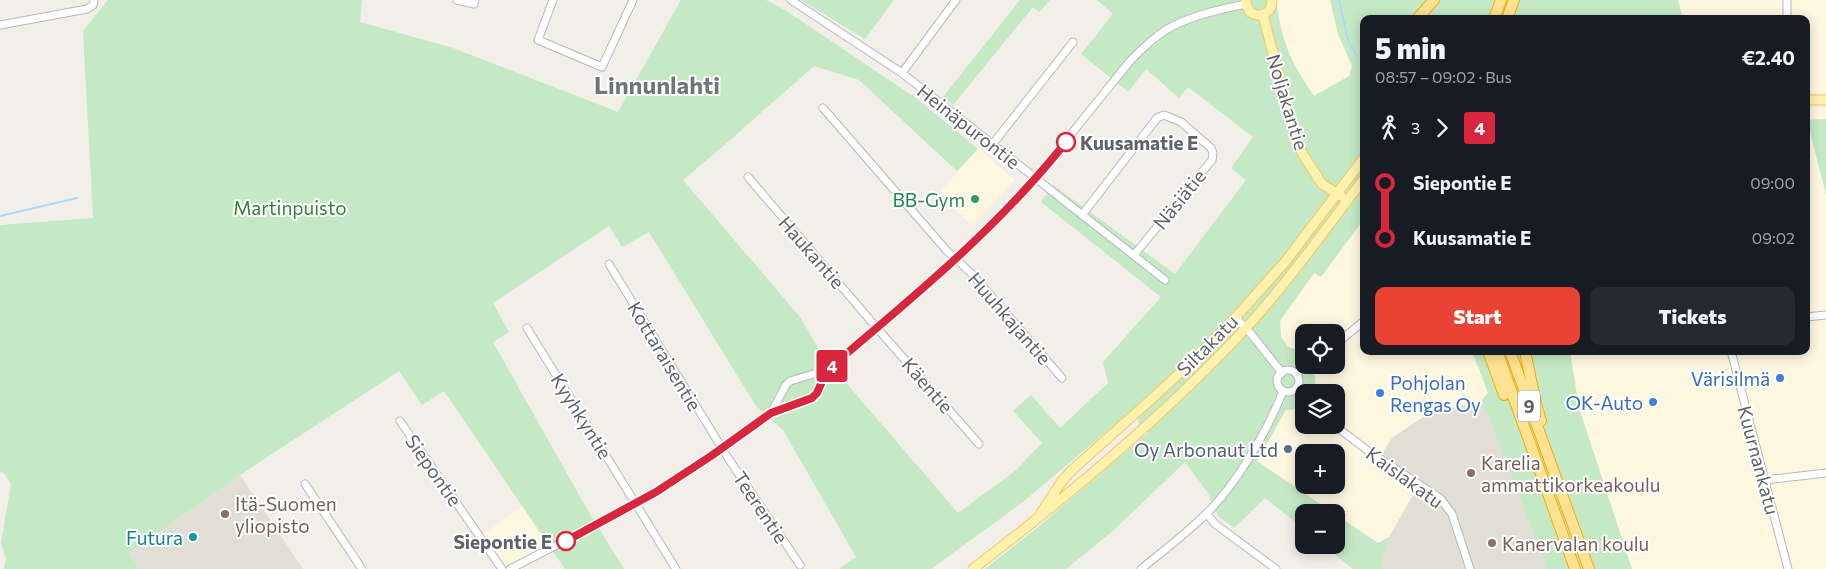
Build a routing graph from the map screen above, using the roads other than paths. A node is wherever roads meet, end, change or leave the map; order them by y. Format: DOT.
graph roads {
  1 [pos="94,0"];
  2 [pos="458,0"];
  3 [pos="475,0"];
  4 [pos="552,0"];
  5 [pos="633,0"];
  6 [pos="791,0"];
  7 [pos="956,0"];
  8 [pos="1272,0"];
  9 [pos="1434,0"];
  10 [pos="1501,0"];
  11 [pos="1514,0"];
  12 [pos="1787,0"];
  13 [pos="1246,2"];
  14 [pos="1263,15"];
  15 [pos="1421,15"];
  16 [pos="1495,15"];
  17 [pos="1508,15"];
  18 [pos="1787,15"];
  19 [pos="0,25"];
  20 [pos="1073,42"];
  21 [pos="902,73"];
  22 [pos="1810,100"];
  23 [pos="1826,100"];
  24 [pos="824,108"];
  25 [pos="992,145"];
  26 [pos="1360,163"];
  27 [pos="748,177"];
  28 [pos="1036,178"];
  29 [pos="1360,184"];
  30 [pos="1337,194"];
  31 [pos="1348,201"];
  32 [pos="1082,215"];
  33 [pos="1134,255"];
  34 [pos="955,259"];
  35 [pos="609,264"];
  36 [pos="1165,280"];
  37 [pos="1826,315"];
  38 [pos="1235,317"];
  39 [pos="1810,317"];
  40 [pos="1360,324"];
  41 [pos="876,327"];
  42 [pos="528,328"];
  43 [pos="1246,328"];
  44 [pos="1345,337"];
  45 [pos="1489,355"];
  46 [pos="1498,355"];
  47 [pos="1511,355"];
  48 [pos="1526,355"];
  49 [pos="1732,355"];
  50 [pos="827,370"];
  51 [pos="1282,373"];
  52 [pos="1295,374"];
  53 [pos="1296,374"];
  54 [pos="1062,378"];
  55 [pos="1298,384"];
  56 [pos="1295,390"];
  57 [pos="1283,391"];
  58 [pos="771,413"];
  59 [pos="1520,419"];
  60 [pos="400,421"];
  61 [pos="1345,433"];
  62 [pos="980,444"];
  63 [pos="722,449"];
  64 [pos="1548,461"];
  65 [pos="1826,473"];
  66 [pos="1764,480"];
  67 [pos="305,484"];
  68 [pos="636,504"];
  69 [pos="1206,514"];
  70 [pos="1037,520"];
  71 [pos="800,565"];
  72 [pos="362,569"];
  73 [pos="502,569"];
  74 [pos="510,569"];
  75 [pos="676,569"];
  76 [pos="973,569"];
  77 [pos="1141,569"];
  78 [pos="1276,569"];
  79 [pos="1470,569"];
  80 [pos="1575,569"];
  81 [pos="1589,569"];
  82 [pos="1788,569"];
  1 -- 19 [label="street"];
  2 -- 3 [label="street"];
  4 -- 5 [label="street"];
  6 -- 21 [label="street, Heinäpurontie"];
  7 -- 21 [label="street"];
  8 -- 14 [label="main road"];
  9 -- 15 [label="highway"];
  10 -- 16 [label="highway"];
  11 -- 17 [label="highway"];
  12 -- 18 [label="street"];
  13 -- 14 [label="main road"];
  13 -- 28 [label="street"];
  14 -- 30 [label="main road, Noljakantie"];
  20 -- 25 [label="street"];
  21 -- 25 [label="street, Heinäpurontie"];
  22 -- 23 [label="main road"];
  24 -- 34 [label="street, Huuhkajantie"];
  25 -- 28 [label="street, Heinäpurontie"];
  26 -- 30 [label="main road, Siltakatu"];
  27 -- 41 [label="street, Haukantie"];
  28 -- 32 [label="street, Heinäpurontie"];
  28 -- 34 [label="street"];
  29 -- 31 [label="main road, Siltakatu"];
  30 -- 31 [label="main road, Noljakantie"];
  30 -- 38 [label="main road, Siltakatu"];
  31 -- 43 [label="main road, Siltakatu"];
  32 -- 33 [label="street, Heinäpurontie"];
  32 -- 33 [label="street, Näsiätie"];
  33 -- 36 [label="street, Heinäpurontie"];
  34 -- 41 [label="street"];
  34 -- 54 [label="street, Huuhkajantie"];
  35 -- 63 [label="street, Kottaraisentie"];
  37 -- 39 [label="street"];
  38 -- 43 [label="street"];
  38 -- 70 [label="main road, Siltakatu"];
  40 -- 44 [label="street"];
  41 -- 50 [label="street"];
  41 -- 62 [label="street, Käentie"];
  42 -- 68 [label="street, Kyyhkyntie"];
  43 -- 51 [label="street"];
  43 -- 70 [label="main road, Siltakatu"];
  45 -- 59 [label="highway"];
  46 -- 59 [label="highway, 9"];
  47 -- 64 [label="highway, 9"];
  48 -- 64 [label="highway"];
  49 -- 66 [label="street, Kuurnankatu"];
  50 -- 58 [label="street"];
  50 -- 58 [label="street"];
  51 -- 52 [label="street"];
  51 -- 57 [label="street"];
  53 -- 55 [label="street"];
  56 -- 57 [label="street"];
  57 -- 69 [label="street"];
  58 -- 63 [label="street"];
  59 -- 80 [label="highway, 9"];
  60 -- 73 [label="street, Siepontie"];
  61 -- 79 [label="street, Kaislakatu"];
  63 -- 68 [label="street"];
  63 -- 71 [label="street, Teerentie"];
  64 -- 81 [label="highway, 9"];
  65 -- 66 [label="street"];
  66 -- 82 [label="street, Kuurnankatu"];
  67 -- 72 [label="street"];
  68 -- 74 [label="street"];
  68 -- 75 [label="street, Kyyhkyntie"];
  69 -- 77 [label="street"];
  69 -- 78 [label="street"];
  70 -- 76 [label="main road, Siltakatu"];
}
